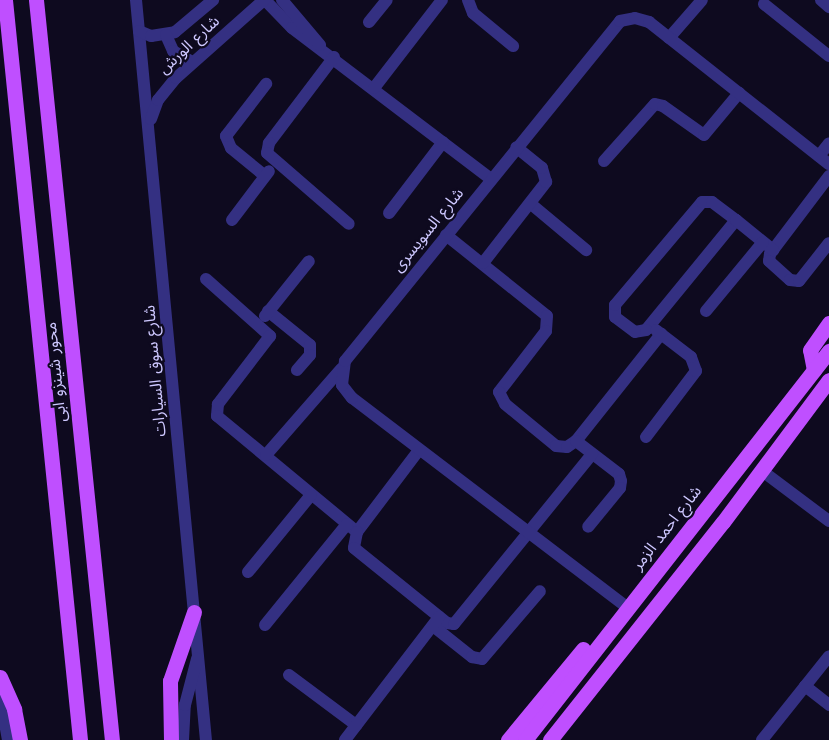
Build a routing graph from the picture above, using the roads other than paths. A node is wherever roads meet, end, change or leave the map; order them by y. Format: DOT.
graph roads {
  1 [pos="5,0"];
  2 [pos="36,0"];
  3 [pos="136,0"];
  4 [pos="213,0"];
  5 [pos="264,0"];
  6 [pos="282,0"];
  7 [pos="387,0"];
  8 [pos="442,0"];
  9 [pos="468,0"];
  10 [pos="702,0"];
  11 [pos="821,0"];
  12 [pos="764,4"];
  13 [pos="829,7"];
  14 [pos="369,22"];
  15 [pos="139,31"];
  16 [pos="166,35"];
  17 [pos="669,38"];
  18 [pos="320,46"];
  19 [pos="513,46"];
  20 [pos="829,56"];
  21 [pos="334,57"];
  22 [pos="192,62"];
  23 [pos="266,84"];
  24 [pos="374,88"];
  25 [pos="738,93"];
  26 [pos="150,124"];
  27 [pos="443,142"];
  28 [pos="829,143"];
  29 [pos="516,147"];
  30 [pos="824,160"];
  31 [pos="604,161"];
  32 [pos="275,163"];
  33 [pos="265,176"];
  34 [pos="829,176"];
  35 [pos="491,179"];
  36 [pos="531,204"];
  37 [pos="389,213"];
  38 [pos="232,220"];
  39 [pos="736,220"];
  40 [pos="349,224"];
  41 [pos="446,235"];
  42 [pos="763,242"];
  43 [pos="829,243"];
  44 [pos="586,250"];
  45 [pos="773,250"];
  46 [pos="309,261"];
  47 [pos="483,263"];
  48 [pos="206,279"];
  49 [pos="268,311"];
  50 [pos="706,311"];
  51 [pos="829,323"];
  52 [pos="258,324"];
  53 [pos="650,325"];
  54 [pos="661,334"];
  55 [pos="829,351"];
  56 [pos="341,369"];
  57 [pos="297,370"];
  58 [pos="814,370"];
  59 [pos="829,381"];
  60 [pos="646,437"];
  61 [pos="576,441"];
  62 [pos="418,450"];
  63 [pos="591,454"];
  64 [pos="266,455"];
  65 [pos="762,470"];
  66 [pos="311,495"];
  67 [pos="829,521"];
  68 [pos="588,526"];
  69 [pos="352,528"];
  70 [pos="526,534"];
  71 [pos="248,572"];
  72 [pos="540,591"];
  73 [pos="628,608"];
  74 [pos="194,612"];
  75 [pos="436,621"];
  76 [pos="265,625"];
  77 [pos="611,629"];
  78 [pos="198,656"];
  79 [pos="829,656"];
  80 [pos="289,675"];
  81 [pos="0,677"];
  82 [pos="805,686"];
  83 [pos="0,696"];
  84 [pos="829,705"];
  85 [pos="565,721"];
  86 [pos="356,725"];
  87 [pos="8,740"];
  88 [pos="20,740"];
  89 [pos="80,740"];
  90 [pos="112,740"];
  91 [pos="171,740"];
  92 [pos="183,740"];
  93 [pos="206,740"];
  94 [pos="345,740"];
  95 [pos="508,740"];
  96 [pos="525,740"];
  97 [pos="550,740"];
  98 [pos="564,740"];
  99 [pos="762,740"];
  1 -- 89 [label="main road, محور شينزو ابى"];
  2 -- 90 [label="main road, محور شينزو ابى"];
  3 -- 15 [label="street, شارع سوق السيارات"];
  4 -- 16 [label="street, شارع الورش"];
  5 -- 18 [label="street"];
  5 -- 22 [label="street, شارع الورش"];
  6 -- 18 [label="street"];
  7 -- 14 [label="street"];
  8 -- 24 [label="street"];
  9 -- 19 [label="street"];
  10 -- 17 [label="street"];
  11 -- 13 [label="street"];
  12 -- 20 [label="street"];
  15 -- 16 [label="street, شارع الورش"];
  15 -- 26 [label="street, شارع سوق السيارات"];
  16 -- 22 [label="street"];
  17 -- 25 [label="street, شارع السويسرى"];
  17 -- 29 [label="street, شارع السويسرى"];
  18 -- 21 [label="street"];
  21 -- 24 [label="street"];
  21 -- 32 [label="street"];
  22 -- 26 [label="street, شارع الورش"];
  23 -- 33 [label="street"];
  24 -- 27 [label="street"];
  25 -- 30 [label="street, شارع السويسرى"];
  25 -- 31 [label="street"];
  26 -- 74 [label="street, شارع سوق السيارات"];
  27 -- 35 [label="street"];
  27 -- 37 [label="street"];
  28 -- 30 [label="street"];
  29 -- 35 [label="street, شارع السويسرى"];
  29 -- 36 [label="street"];
  32 -- 33 [label="street"];
  32 -- 40 [label="street"];
  33 -- 38 [label="street"];
  34 -- 45 [label="street"];
  35 -- 41 [label="street, شارع السويسرى"];
  36 -- 44 [label="street"];
  36 -- 47 [label="street"];
  39 -- 42 [label="street"];
  39 -- 53 [label="street"];
  39 -- 53 [label="street"];
  41 -- 47 [label="street"];
  41 -- 56 [label="street, شارع السويسرى"];
  42 -- 45 [label="street"];
  42 -- 50 [label="street"];
  43 -- 45 [label="street"];
  46 -- 49 [label="street"];
  47 -- 61 [label="street"];
  48 -- 52 [label="street"];
  49 -- 52 [label="street"];
  49 -- 57 [label="street"];
  51 -- 58 [label="main road"];
  52 -- 64 [label="street"];
  53 -- 54 [label="street"];
  54 -- 60 [label="street"];
  54 -- 61 [label="street"];
  55 -- 58 [label="main road, شارع احمد الزمر"];
  56 -- 62 [label="street"];
  56 -- 64 [label="street, شارع السويسرى"];
  58 -- 73 [label="main road, شارع احمد الزمر"];
  59 -- 65 [label="main road"];
  61 -- 63 [label="street"];
  62 -- 69 [label="street"];
  62 -- 70 [label="street"];
  63 -- 68 [label="street"];
  63 -- 70 [label="street"];
  64 -- 66 [label="street"];
  65 -- 67 [label="street"];
  65 -- 85 [label="main road"];
  66 -- 69 [label="street"];
  66 -- 71 [label="street"];
  69 -- 75 [label="street"];
  69 -- 76 [label="street"];
  70 -- 73 [label="street"];
  70 -- 75 [label="street"];
  72 -- 75 [label="street"];
  73 -- 77 [label="main road, شارع احمد الزمر"];
  74 -- 78 [label="street, شارع سوق السيارات"];
  74 -- 91 [label="main road"];
  75 -- 86 [label="street"];
  77 -- 95 [label="main road, شارع احمد الزمر"];
  77 -- 96 [label="main road"];
  78 -- 92 [label="street"];
  78 -- 93 [label="street, شارع سوق السيارات"];
  79 -- 82 [label="street"];
  80 -- 86 [label="street"];
  81 -- 88 [label="main road"];
  82 -- 84 [label="street"];
  82 -- 99 [label="street"];
  83 -- 87 [label="street"];
  85 -- 97 [label="main road"];
  85 -- 98 [label="main road"];
  86 -- 94 [label="street"];
}
